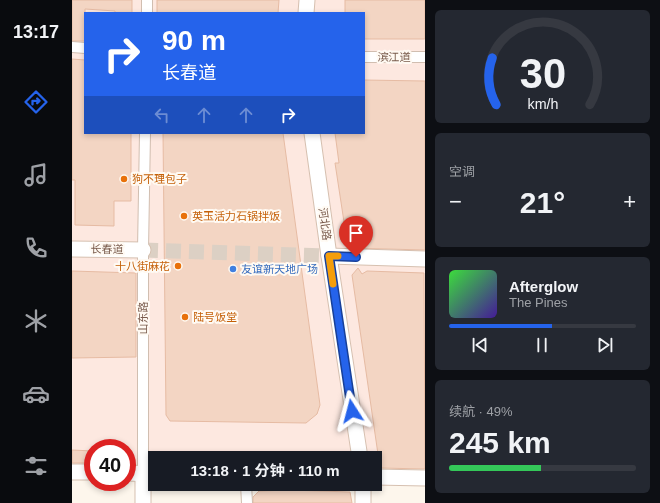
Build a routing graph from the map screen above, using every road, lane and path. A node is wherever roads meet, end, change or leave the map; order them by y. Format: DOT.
graph roads {
  1 [pos="147,0"];
  2 [pos="307,0"];
  3 [pos="147,12"];
  4 [pos="306,12"];
  5 [pos="72,48"];
  6 [pos="84,48"];
  7 [pos="365,57"];
  8 [pos="425,57"];
  9 [pos="145,134"];
  10 [pos="312,134"];
  11 [pos="72,249"];
  12 [pos="143,250"];
  13 [pos="329,256"];
  14 [pos="425,258"];
  15 [pos="148,451"];
  16 [pos="359,451"];
  17 [pos="72,472"];
  18 [pos="84,472"];
  19 [pos="136,473"];
  20 [pos="148,474"];
  21 [pos="382,477"];
  22 [pos="425,478"];
  23 [pos="148,479"];
  24 [pos="246,491"];
  25 [pos="363,491"];
  26 [pos="143,503"];
  27 [pos="247,503"];
  28 [pos="363,503"];
  1 -- 3 [label="street"];
  2 -- 4 [label="street"];
  5 -- 6 [label="street"];
  7 -- 8 [label="street, 滨江道"];
  9 -- 12 [label="street, 山东路"];
  10 -- 13 [label="street, 河北路"];
  11 -- 12 [label="street, 长春道"];
  12 -- 15 [label="street, 山东路"];
  13 -- 14 [label="street"];
  13 -- 16 [label="street, 河北路"];
  17 -- 18 [label="street"];
  19 -- 20 [label="street"];
  21 -- 22 [label="street"];
  23 -- 26 [label="street, 山东路"];
  24 -- 27 [label="street"];
  25 -- 28 [label="street"];
}
